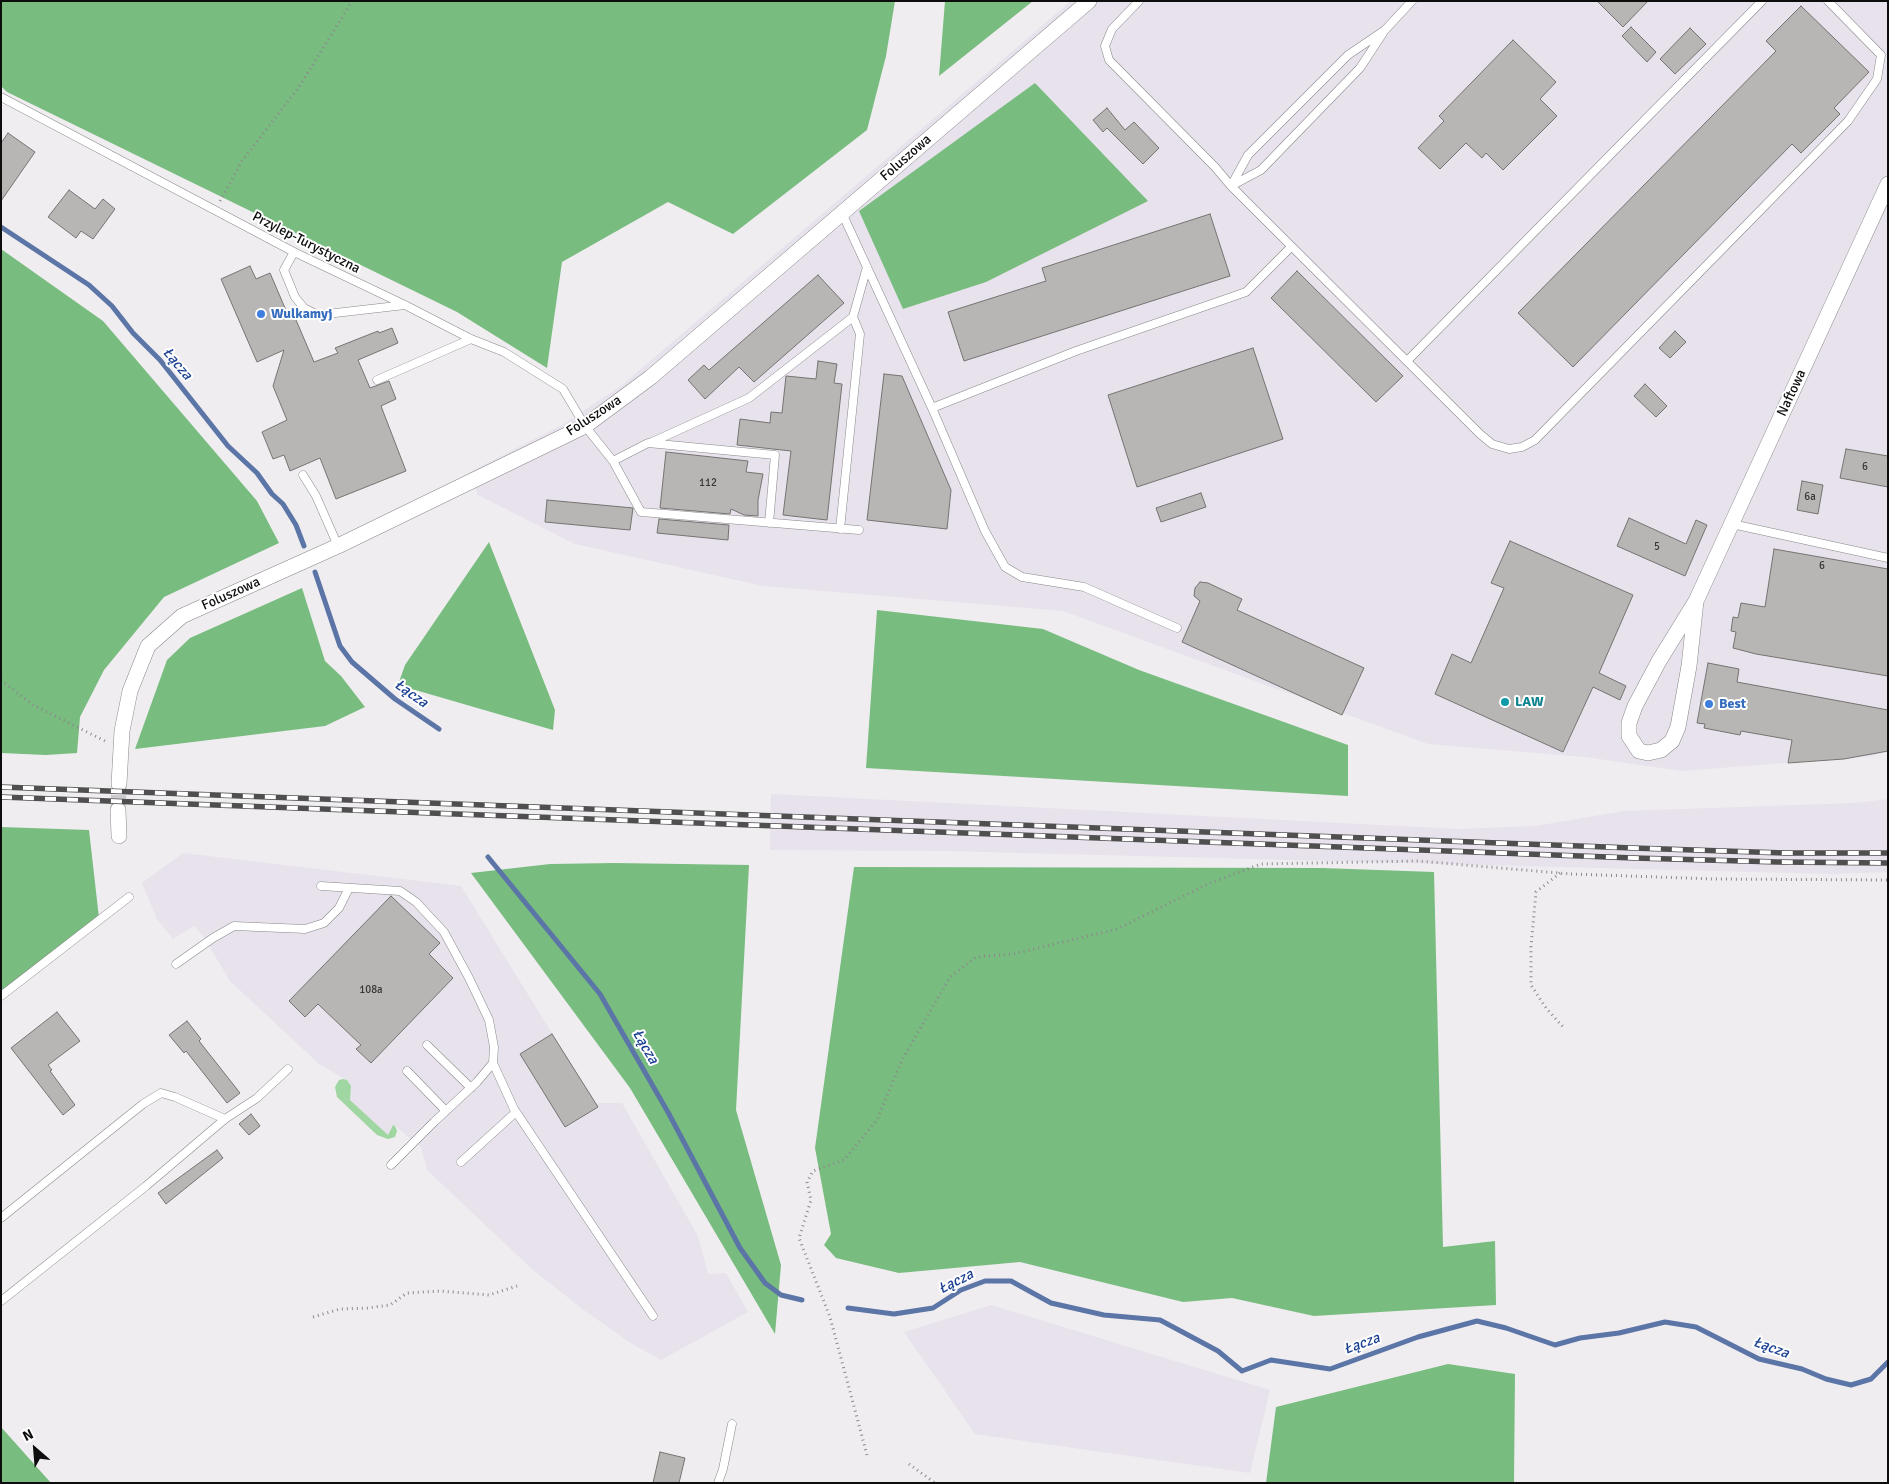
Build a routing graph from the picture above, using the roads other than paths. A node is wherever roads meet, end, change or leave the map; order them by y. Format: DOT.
graph roads {
  1 [pos="1089,1"];
  2 [pos="1139,1"];
  3 [pos="1412,1"];
  4 [pos="1762,1"];
  5 [pos="1828,1"];
  6 [pos="1385,30"];
  7 [pos="1,97"];
  8 [pos="1888,184"];
  9 [pos="1231,186"];
  10 [pos="842,213"];
  11 [pos="1292,247"];
  12 [pos="294,252"];
  13 [pos="867,267"];
  14 [pos="405,305"];
  15 [pos="853,317"];
  16 [pos="471,339"];
  17 [pos="1407,361"];
  18 [pos="377,380"];
  19 [pos="932,408"];
  20 [pos="584,426"];
  21 [pos="648,444"];
  22 [pos="613,461"];
  23 [pos="302,475"];
  24 [pos="769,523"];
  25 [pos="1732,524"];
  26 [pos="840,529"];
  27 [pos="859,530"];
  28 [pos="338,546"];
  29 [pos="1888,558"];
  30 [pos="1696,601"];
  31 [pos="1177,628"];
  32 [pos="119,784"];
  33 [pos="118,810"];
  34 [pos="119,836"];
  35 [pos="321,886"];
  36 [pos="349,888"];
  37 [pos="129,898"];
  38 [pos="176,964"];
  39 [pos="1,996"];
  40 [pos="427,1045"];
  41 [pos="493,1064"];
  42 [pos="288,1069"];
  43 [pos="407,1071"];
  44 [pos="471,1088"];
  45 [pos="446,1111"];
  46 [pos="516,1112"];
  47 [pos="224,1120"];
  48 [pos="460,1162"];
  49 [pos="391,1166"];
  50 [pos="1,1218"];
  51 [pos="1,1301"];
  52 [pos="653,1316"];
  53 [pos="732,1424"];
  54 [pos="718,1483"];
  1 -- 10 [label="street, Foluszowa"];
  2 -- 9 [label="lane"];
  3 -- 6 [label="lane"];
  4 -- 17 [label="lane"];
  5 -- 17 [label="lane"];
  6 -- 9 [label="lane"];
  6 -- 9 [label="lane"];
  7 -- 12 [label="lane, Przylep-Turystyczna"];
  8 -- 25 [label="street, Naftowa"];
  9 -- 11 [label="lane"];
  10 -- 13 [label="lane"];
  10 -- 20 [label="street, Foluszowa"];
  11 -- 17 [label="lane"];
  11 -- 19 [label="lane"];
  12 -- 14 [label="lane, Przylep-Turystyczna"];
  12 -- 14 [label="lane"];
  13 -- 15 [label="lane"];
  13 -- 19 [label="lane"];
  14 -- 16 [label="lane, Przylep-Turystyczna"];
  15 -- 21 [label="lane"];
  15 -- 26 [label="lane"];
  16 -- 18 [label="lane"];
  16 -- 20 [label="lane, Przylep-Turystyczna"];
  19 -- 31 [label="lane"];
  20 -- 22 [label="lane, Przylep-Turystyczna"];
  20 -- 28 [label="street, Foluszowa"];
  21 -- 22 [label="lane"];
  21 -- 24 [label="lane"];
  22 -- 24 [label="lane, Przylep-Turystyczna"];
  23 -- 28 [label="lane"];
  24 -- 26 [label="lane"];
  25 -- 29 [label="lane"];
  25 -- 30 [label="street, Naftowa"];
  26 -- 27 [label="lane"];
  28 -- 32 [label="street, Foluszowa"];
  30 -- 30 [label="street, Naftowa"];
  33 -- 34 [label="street"];
  35 -- 36 [label="lane"];
  36 -- 38 [label="lane"];
  36 -- 41 [label="lane"];
  37 -- 39 [label="lane"];
  40 -- 44 [label="lane"];
  41 -- 44 [label="lane"];
  41 -- 46 [label="lane"];
  42 -- 47 [label="lane"];
  43 -- 45 [label="lane"];
  44 -- 45 [label="lane"];
  45 -- 49 [label="lane"];
  46 -- 48 [label="lane"];
  46 -- 52 [label="lane"];
  47 -- 50 [label="lane"];
  47 -- 51 [label="lane"];
  53 -- 54 [label="lane"];
}
